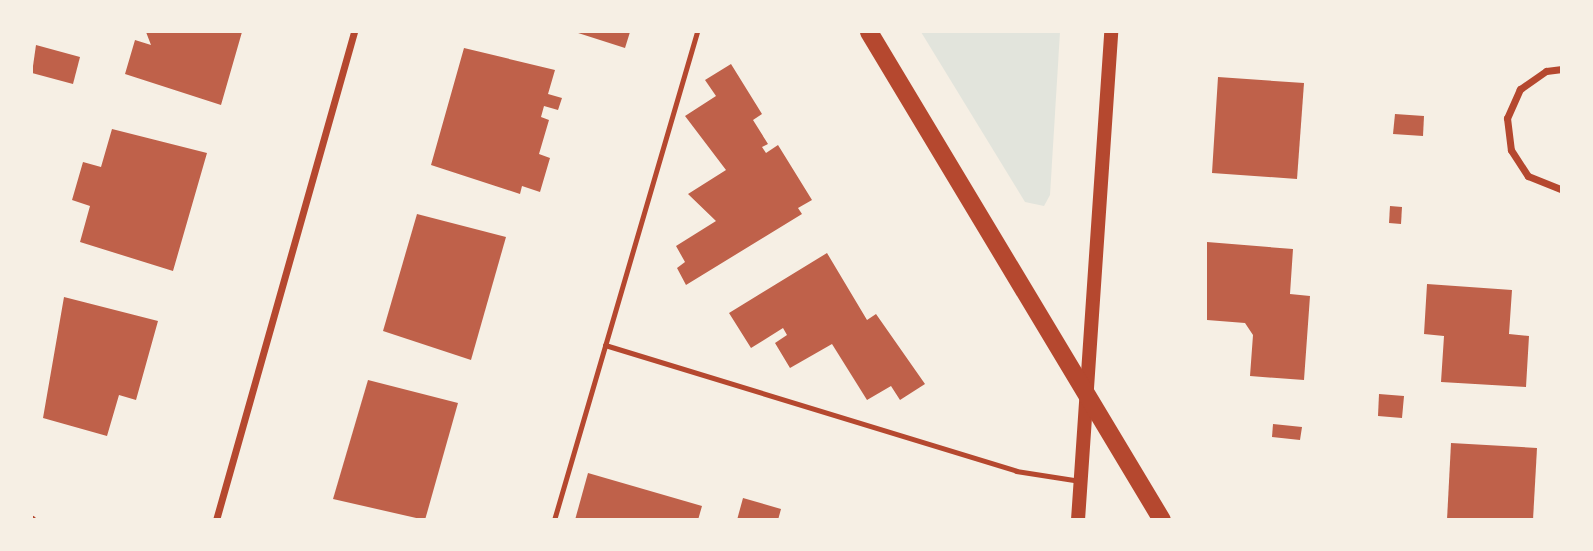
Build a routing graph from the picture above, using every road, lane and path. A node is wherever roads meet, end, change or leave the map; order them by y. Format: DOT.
graph roads {
  1 [pos="354,32"];
  2 [pos="697,32"];
  3 [pos="869,32"];
  4 [pos="1111,32"];
  5 [pos="1562,69"];
  6 [pos="1562,190"];
  7 [pos="605,345"];
  8 [pos="1088,398"];
  9 [pos="1081,481"];
  10 [pos="216,520"];
  11 [pos="555,520"];
  12 [pos="1078,520"];
  13 [pos="1162,520"];
  1 -- 10 [label="street"];
  2 -- 7 [label="lane"];
  3 -- 8 [label="main road"];
  4 -- 8 [label="main road"];
  5 -- 6 [label="street"];
  7 -- 9 [label="lane"];
  7 -- 11 [label="lane"];
  8 -- 9 [label="main road"];
  8 -- 13 [label="main road"];
  9 -- 12 [label="main road"];
}
